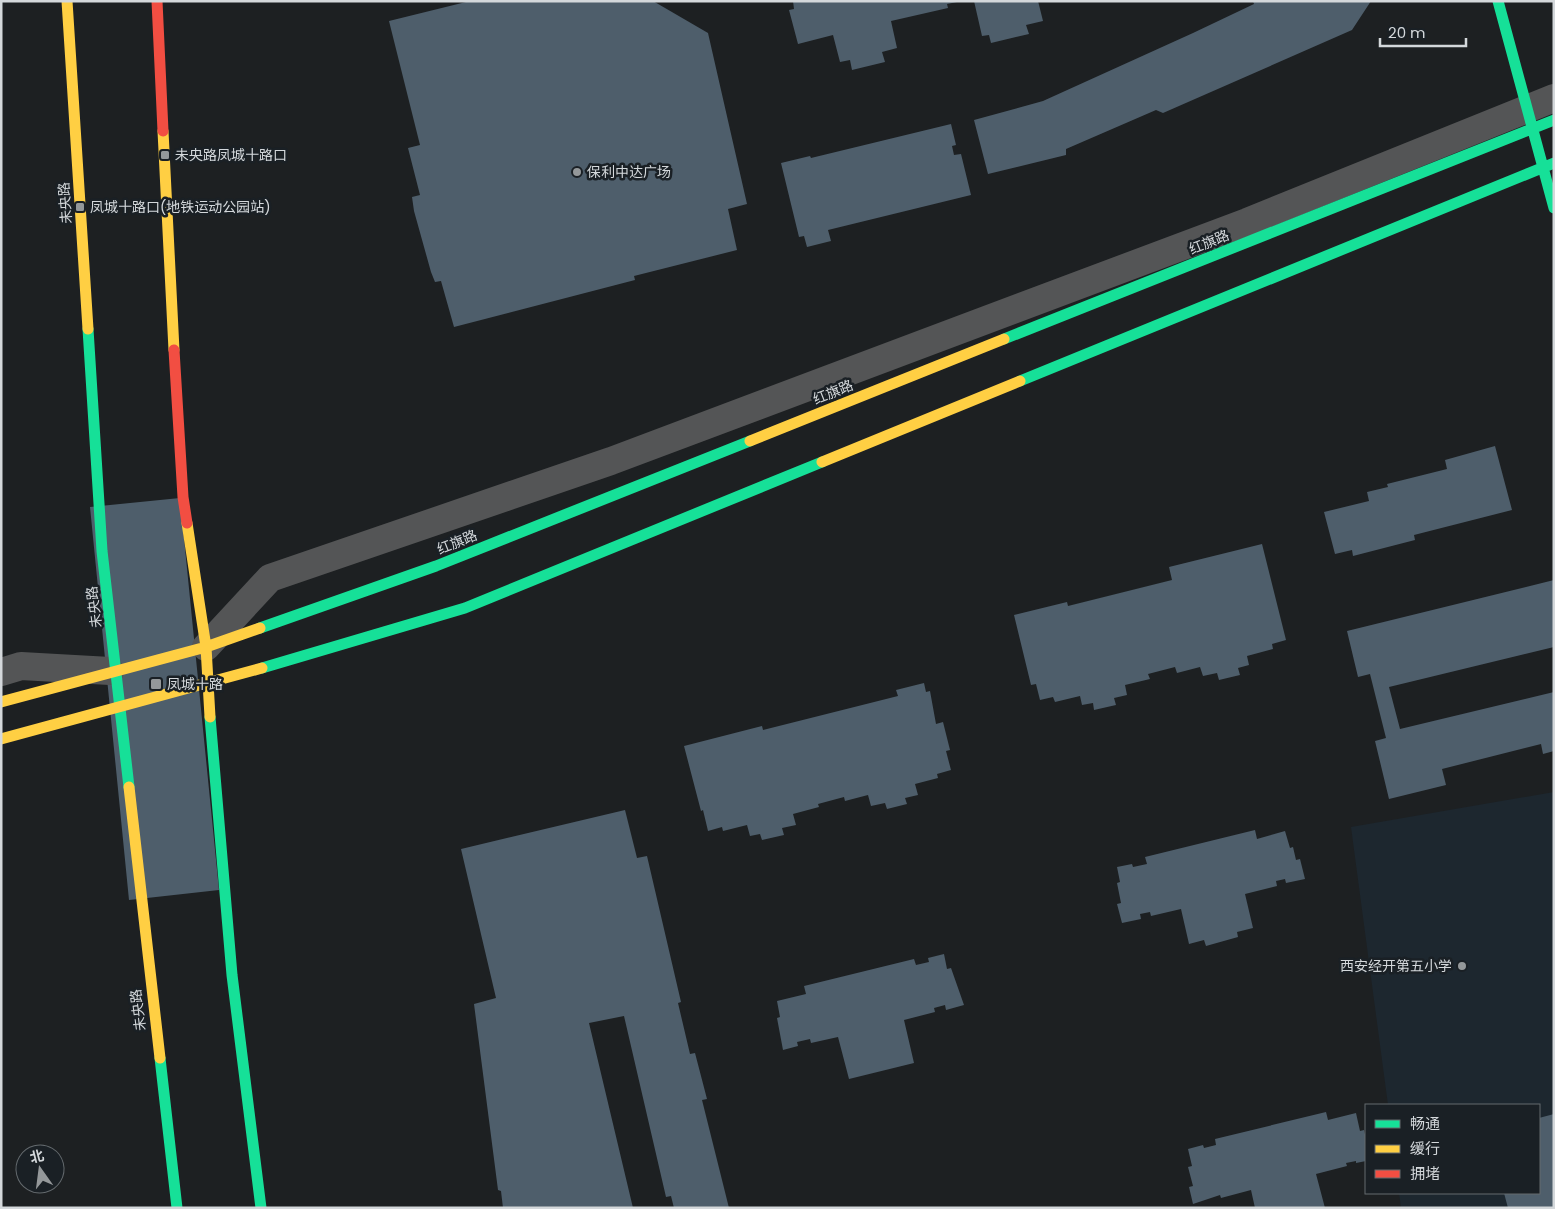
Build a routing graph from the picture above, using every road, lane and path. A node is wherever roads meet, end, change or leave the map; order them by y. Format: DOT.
graph roads {
  1 [pos="67,1"];
  2 [pos="157,1"];
  3 [pos="1498,1"];
  4 [pos="1554,98"];
  5 [pos="1529,120"];
  6 [pos="1554,120"];
  7 [pos="1549,165"];
  8 [pos="1554,208"];
  9 [pos="206,647"];
  10 [pos="116,671"];
  11 [pos="1,672"];
  12 [pos="206,684"];
  13 [pos="1,702"];
  14 [pos="120,706"];
  15 [pos="1,740"];
  16 [pos="177,1208"];
  17 [pos="261,1208"];
  1 -- 10 [label="main road, 未央路"];
  2 -- 9 [label="main road"];
  3 -- 5 [label="main road"];
  4 -- 5 [label="street"];
  5 -- 6 [label="main road, 红旗路"];
  5 -- 7 [label="main road"];
  5 -- 9 [label="main road, 红旗路"];
  5 -- 9 [label="street"];
  7 -- 8 [label="main road"];
  7 -- 12 [label="main road"];
  9 -- 10 [label="main road, 红旗路"];
  9 -- 12 [label="main road"];
  10 -- 11 [label="street"];
  10 -- 13 [label="main road"];
  10 -- 14 [label="main road, 未央路"];
  12 -- 14 [label="main road"];
  12 -- 17 [label="main road"];
  14 -- 15 [label="main road"];
  14 -- 16 [label="main road, 未央路"];
}
